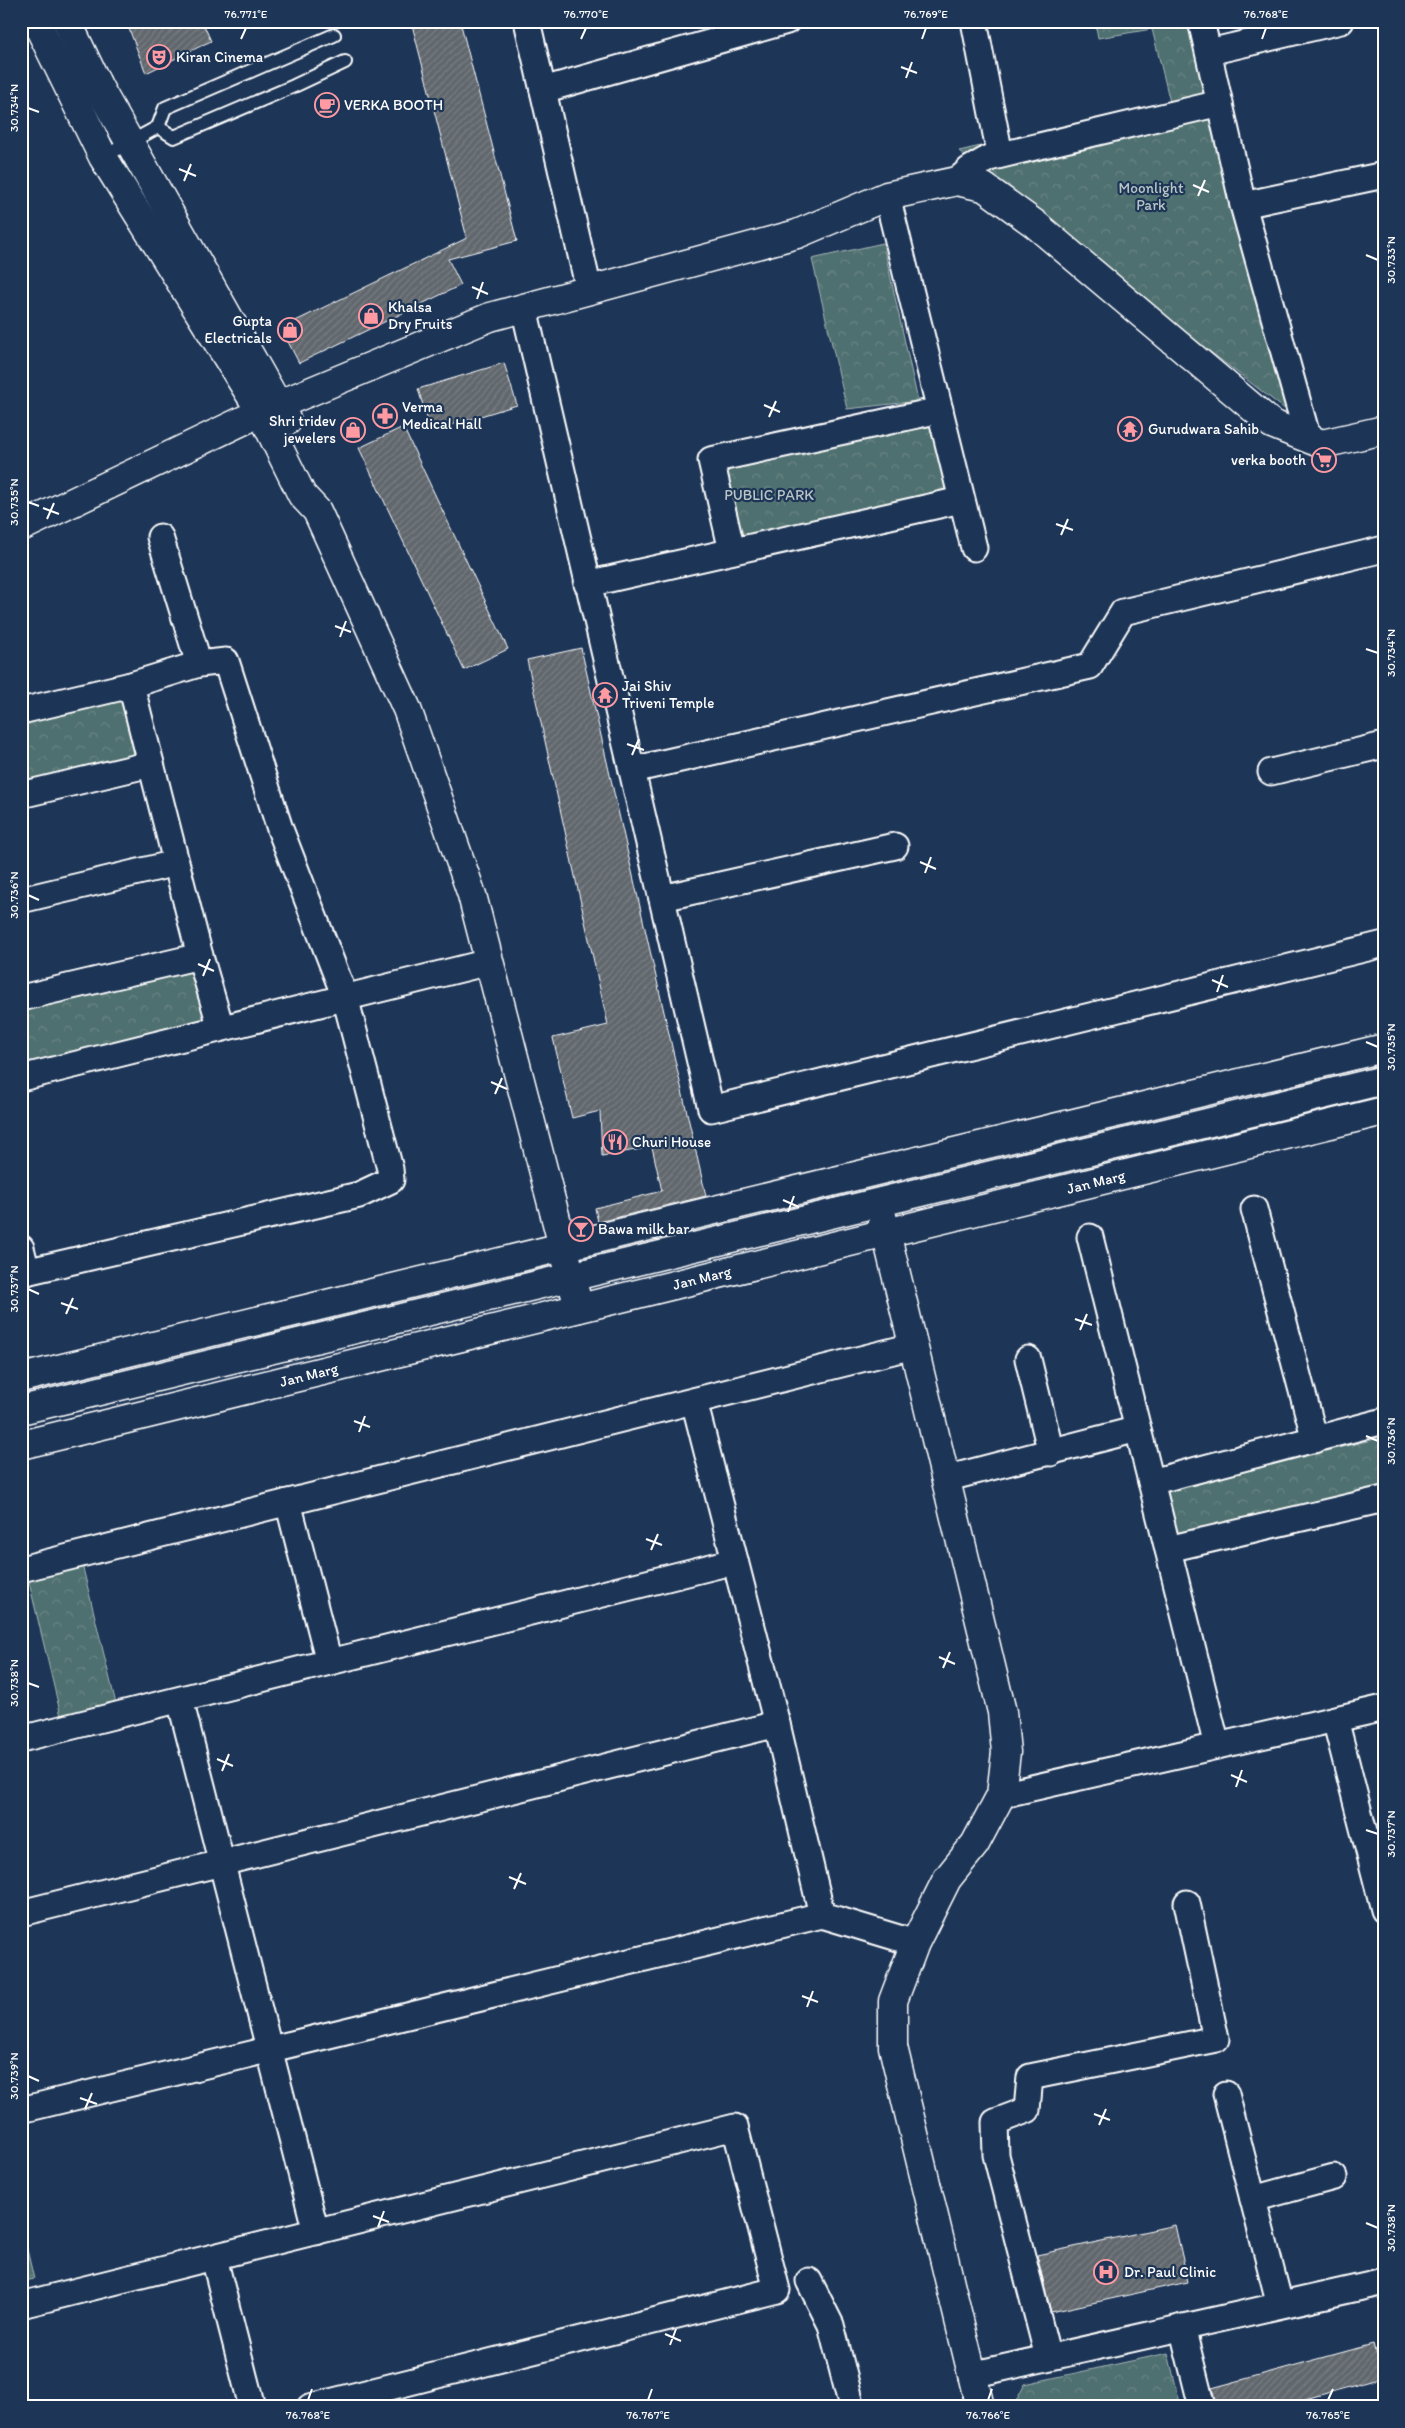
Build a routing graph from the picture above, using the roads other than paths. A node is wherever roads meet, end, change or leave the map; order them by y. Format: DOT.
graph roads {
  1 [pos="36,21"];
  2 [pos="67,21"];
  3 [pos="527,21"];
  4 [pos="786,21"];
  5 [pos="974,21"];
  6 [pos="1201,21"];
  7 [pos="1341,21"];
  8 [pos="334,35"];
  9 [pos="1209,52"];
  10 [pos="345,62"];
  11 [pos="543,90"];
  12 [pos="1220,104"];
  13 [pos="158,127"];
  14 [pos="130,142"];
  15 [pos="1000,155"];
  16 [pos="103,157"];
  17 [pos="1384,175"];
  18 [pos="957,181"];
  19 [pos="887,196"];
  20 [pos="1243,205"];
  21 [pos="590,290"];
  22 [pos="524,308"];
  23 [pos="270,408"];
  24 [pos="940,410"];
  25 [pos="1384,430"];
  26 [pos="1308,438"];
  27 [pos="961,500"];
  28 [pos="21,527"];
  29 [pos="160,537"];
  30 [pos="974,548"];
  31 [pos="1384,549"];
  32 [pos="732,552"];
  33 [pos="587,584"];
  34 [pos="199,664"];
  35 [pos="131,685"];
  36 [pos="21,711"];
  37 [pos="1384,745"];
  38 [pos="151,764"];
  39 [pos="632,770"];
  40 [pos="1271,772"];
  41 [pos="21,795"];
  42 [pos="895,846"];
  43 [pos="176,863"];
  44 [pos="662,898"];
  45 [pos="21,900"];
  46 [pos="1384,944"];
  47 [pos="200,956"];
  48 [pos="489,962"];
  49 [pos="345,997"];
  50 [pos="21,998"];
  51 [pos="221,1028"];
  52 [pos="1384,1048"];
  53 [pos="21,1078"];
  54 [pos="1384,1080"];
  55 [pos="1384,1111"];
  56 [pos="878,1203"];
  57 [pos="1254,1209"];
  58 [pos="886,1233"];
  59 [pos="1090,1237"];
  60 [pos="563,1246"];
  61 [pos="23,1264"];
  62 [pos="571,1277"];
  63 [pos="580,1308"];
  64 [pos="913,1346"];
  65 [pos="1028,1359"];
  66 [pos="21,1378"];
  67 [pos="694,1401"];
  68 [pos="21,1410"];
  69 [pos="1384,1421"];
  70 [pos="1138,1428"];
  71 [pos="1315,1440"];
  72 [pos="21,1445"];
  73 [pos="1050,1453"];
  74 [pos="945,1479"];
  75 [pos="1151,1482"];
  76 [pos="1384,1499"];
  77 [pos="288,1502"];
  78 [pos="1168,1549"];
  79 [pos="735,1561"];
  80 [pos="21,1569"];
  81 [pos="329,1662"];
  82 [pos="180,1700"];
  83 [pos="1384,1708"];
  84 [pos="1335,1719"];
  85 [pos="777,1724"];
  86 [pos="21,1740"];
  87 [pos="1218,1746"];
  88 [pos="1001,1795"];
  89 [pos="222,1863"];
  90 [pos="1187,1903"];
  91 [pos="1384,1910"];
  92 [pos="21,1913"];
  93 [pos="822,1915"];
  94 [pos="915,1943"];
  95 [pos="269,2048"];
  96 [pos="1226,2094"];
  97 [pos="21,2110"];
  98 [pos="1334,2177"];
  99 [pos="1253,2199"];
  100 [pos="316,2232"];
  101 [pos="214,2258"];
  102 [pos="809,2282"];
  103 [pos="1384,2282"];
  104 [pos="21,2306"];
  105 [pos="1280,2306"];
  106 [pos="1182,2327"];
  107 [pos="1048,2357"];
  108 [pos="971,2375"];
  109 [pos="252,2407"];
  110 [pos="310,2407"];
  111 [pos="852,2407"];
  112 [pos="980,2407"];
  113 [pos="1202,2407"];
  1 -- 16 [label="street"];
  2 -- 14 [label="street"];
  3 -- 11 [label="street"];
  4 -- 11 [label="street"];
  5 -- 15 [label="street"];
  6 -- 9 [label="street"];
  7 -- 9 [label="street"];
  8 -- 13 [label="lane"];
  9 -- 12 [label="street"];
  10 -- 13 [label="lane"];
  11 -- 21 [label="street"];
  12 -- 15 [label="street"];
  12 -- 20 [label="street"];
  13 -- 14 [label="lane"];
  14 -- 16 [label="lane"];
  14 -- 23 [label="street"];
  15 -- 18 [label="street"];
  16 -- 23 [label="street"];
  17 -- 20 [label="street"];
  18 -- 19 [label="street"];
  18 -- 26 [label="street"];
  19 -- 21 [label="street"];
  19 -- 24 [label="street"];
  20 -- 26 [label="street"];
  21 -- 22 [label="street"];
  22 -- 23 [label="street"];
  22 -- 33 [label="street"];
  23 -- 28 [label="street"];
  23 -- 48 [label="street"];
  24 -- 27 [label="street"];
  24 -- 32 [label="street"];
  25 -- 26 [label="street"];
  27 -- 30 [label="street"];
  27 -- 32 [label="street"];
  29 -- 34 [label="street"];
  31 -- 39 [label="street"];
  32 -- 33 [label="street"];
  33 -- 39 [label="street"];
  34 -- 35 [label="street"];
  34 -- 49 [label="street"];
  35 -- 36 [label="street"];
  35 -- 38 [label="street"];
  37 -- 40 [label="street"];
  38 -- 41 [label="street"];
  38 -- 43 [label="street"];
  39 -- 44 [label="street"];
  42 -- 44 [label="street"];
  43 -- 45 [label="street"];
  43 -- 47 [label="street"];
  44 -- 46 [label="street"];
  47 -- 50 [label="street"];
  47 -- 51 [label="street"];
  48 -- 49 [label="street"];
  48 -- 60 [label="street"];
  49 -- 51 [label="street"];
  49 -- 61 [label="street"];
  51 -- 53 [label="street"];
  52 -- 60 [label="street"];
  54 -- 56 [label="street, Jan Marg"];
  55 -- 58 [label="street, Jan Marg"];
  56 -- 58 [label="street"];
  56 -- 62 [label="street, Jan Marg"];
  57 -- 71 [label="street"];
  58 -- 63 [label="street, Jan Marg"];
  58 -- 64 [label="street"];
  59 -- 70 [label="street"];
  60 -- 62 [label="street"];
  60 -- 66 [label="street"];
  62 -- 63 [label="street"];
  62 -- 68 [label="street, Jan Marg"];
  63 -- 72 [label="street, Jan Marg"];
  64 -- 67 [label="street"];
  64 -- 74 [label="street"];
  65 -- 73 [label="street"];
  67 -- 77 [label="street"];
  67 -- 79 [label="street"];
  69 -- 71 [label="street"];
  70 -- 73 [label="street"];
  70 -- 75 [label="street"];
  71 -- 75 [label="street"];
  73 -- 74 [label="street"];
  74 -- 88 [label="street"];
  75 -- 78 [label="street"];
  76 -- 78 [label="street"];
  77 -- 80 [label="street"];
  77 -- 81 [label="street"];
  78 -- 87 [label="street"];
  79 -- 81 [label="street"];
  79 -- 85 [label="street"];
  81 -- 82 [label="street"];
  82 -- 86 [label="street"];
  82 -- 89 [label="street"];
  83 -- 84 [label="street"];
  84 -- 87 [label="street"];
  84 -- 91 [label="street"];
  85 -- 89 [label="street"];
  85 -- 93 [label="street"];
  87 -- 88 [label="street"];
  88 -- 94 [label="street"];
  89 -- 92 [label="street"];
  89 -- 95 [label="street"];
  90 -- 107 [label="street"];
  93 -- 94 [label="street"];
  93 -- 95 [label="street"];
  94 -- 108 [label="street"];
  95 -- 97 [label="street"];
  95 -- 100 [label="street"];
  96 -- 99 [label="street"];
  98 -- 99 [label="street"];
  99 -- 105 [label="street"];
  100 -- 101 [label="street"];
  100 -- 110 [label="street"];
  101 -- 104 [label="street"];
  101 -- 109 [label="street"];
  102 -- 111 [label="street"];
  103 -- 105 [label="street"];
  105 -- 106 [label="street"];
  106 -- 107 [label="street"];
  106 -- 113 [label="street"];
  107 -- 108 [label="street"];
  108 -- 112 [label="street"];
}
